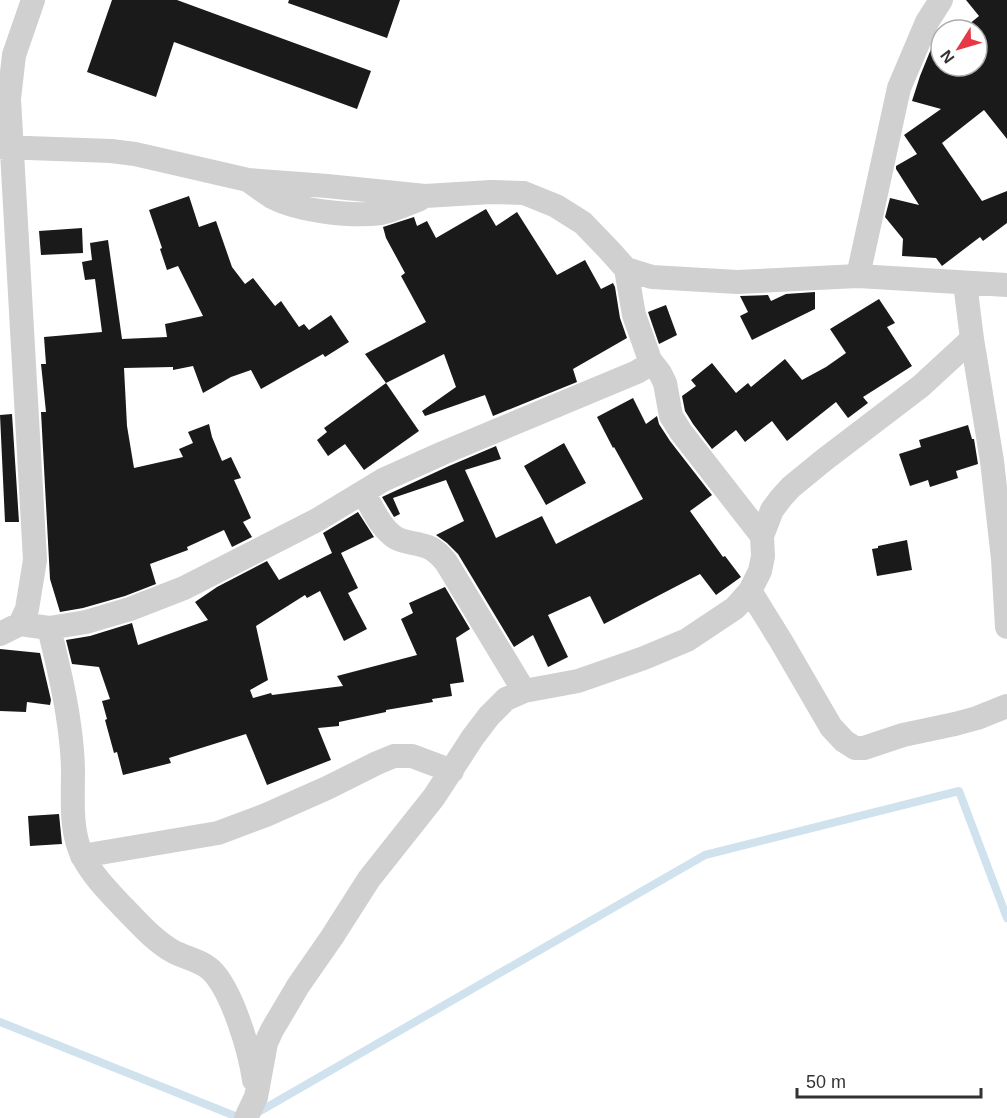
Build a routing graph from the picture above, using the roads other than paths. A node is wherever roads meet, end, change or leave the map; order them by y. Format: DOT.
graph roads {
  1 [pos="33,0"];
  2 [pos="941,0"];
  3 [pos="7,61"];
  4 [pos="6,147"];
  5 [pos="626,269"];
  6 [pos="858,276"];
  7 [pos="965,283"];
  8 [pos="1007,285"];
  9 [pos="972,339"];
  10 [pos="650,360"];
  11 [pos="363,492"];
  12 [pos="762,536"];
  13 [pos="1005,560"];
  14 [pos="750,591"];
  15 [pos="1007,627"];
  16 [pos="49,628"];
  17 [pos="10,629"];
  18 [pos="524,691"];
  19 [pos="1007,706"];
  20 [pos="452,771"];
  21 [pos="82,856"];
  22 [pos="251,1108"];
  1 -- 3 [label="street"];
  2 -- 6 [label="street"];
  3 -- 4 [label="street"];
  4 -- 5 [label="street"];
  4 -- 17 [label="street"];
  5 -- 6 [label="street"];
  5 -- 10 [label="street"];
  6 -- 7 [label="street"];
  7 -- 8 [label="street"];
  7 -- 9 [label="street"];
  9 -- 12 [label="street"];
  9 -- 13 [label="street"];
  10 -- 11 [label="street"];
  10 -- 12 [label="street"];
  11 -- 16 [label="street"];
  11 -- 18 [label="street"];
  12 -- 14 [label="street"];
  13 -- 15 [label="street"];
  14 -- 18 [label="street"];
  14 -- 19 [label="street"];
  16 -- 17 [label="street"];
  16 -- 21 [label="street"];
  18 -- 20 [label="street"];
  20 -- 21 [label="street"];
  20 -- 22 [label="street"];
  21 -- 22 [label="street"];
}
